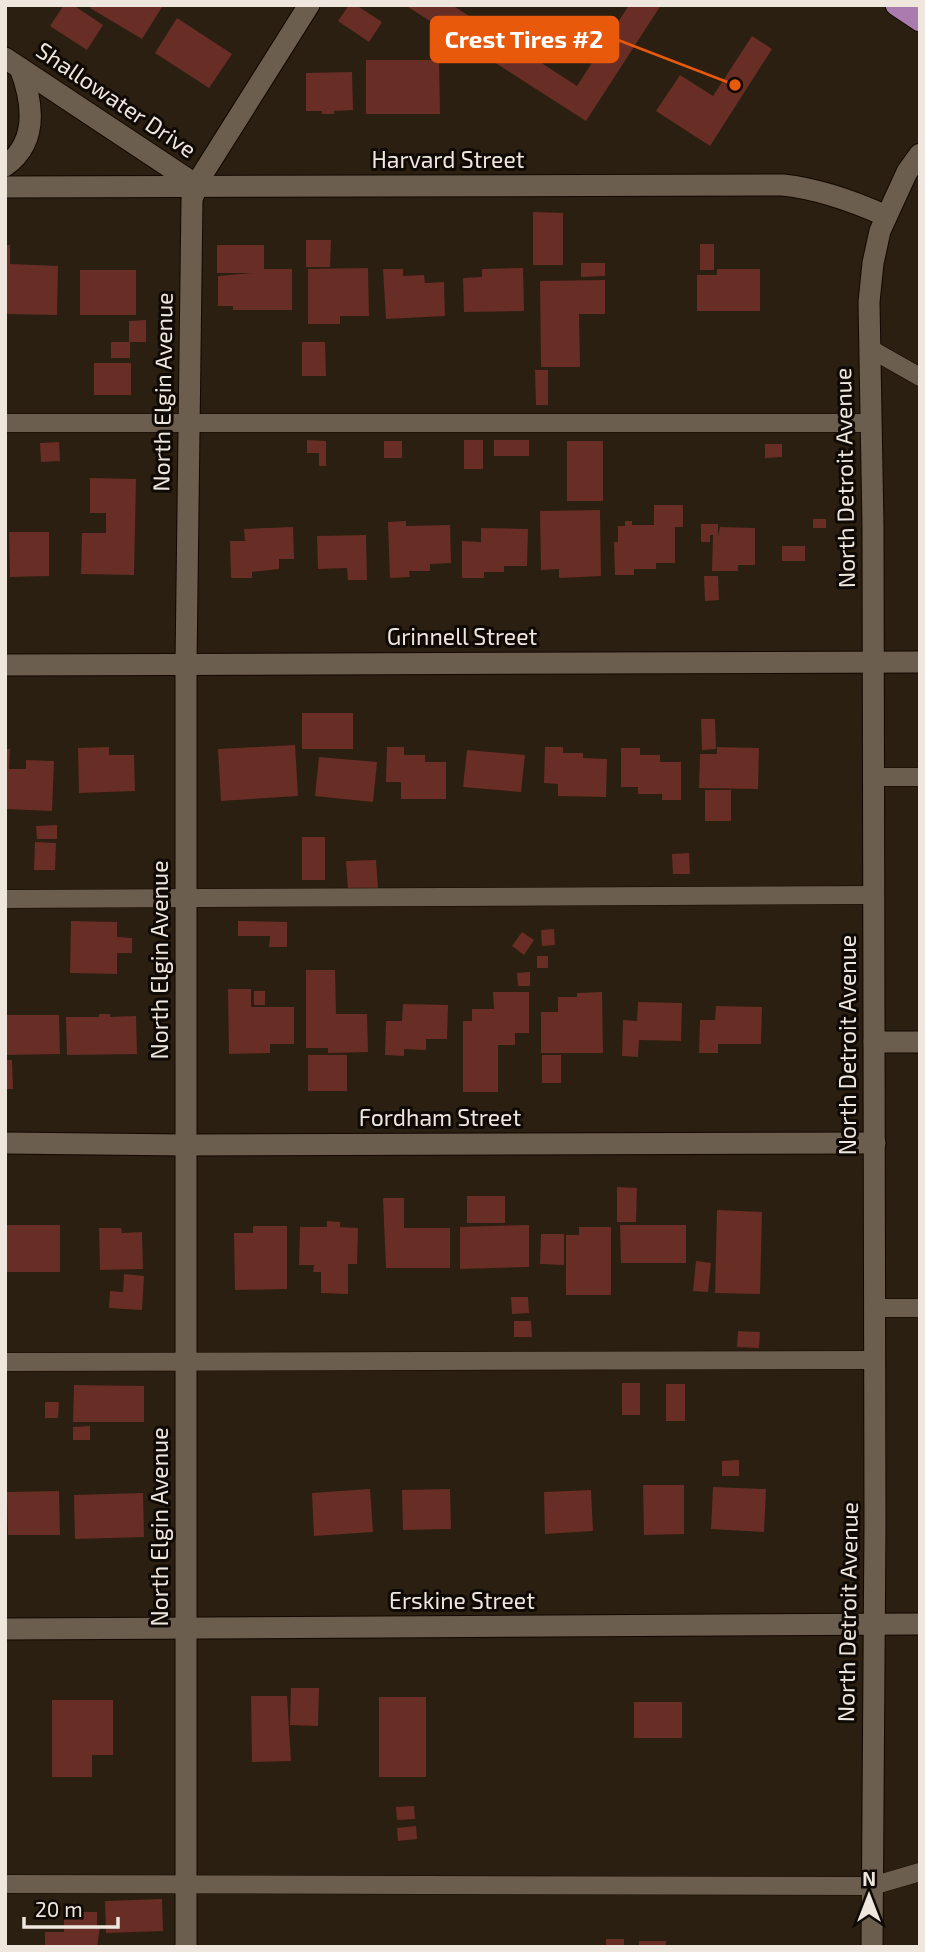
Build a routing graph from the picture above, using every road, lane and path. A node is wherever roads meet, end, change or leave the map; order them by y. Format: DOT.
graph roads {
  1 [pos="309,5"];
  2 [pos="896,5"];
  3 [pos="920,21"];
  4 [pos="13,63"];
  5 [pos="920,154"];
  6 [pos="5,166"];
  7 [pos="198,186"];
  8 [pos="5,187"];
  9 [pos="886,216"];
  10 [pos="869,348"];
  11 [pos="920,377"];
  12 [pos="5,423"];
  13 [pos="189,423"];
  14 [pos="871,423"];
  15 [pos="873,661"];
  16 [pos="920,662"];
  17 [pos="186,664"];
  18 [pos="5,665"];
  19 [pos="873,777"];
  20 [pos="920,777"];
  21 [pos="874,895"];
  22 [pos="186,898"];
  23 [pos="5,899"];
  24 [pos="874,1042"];
  25 [pos="920,1042"];
  26 [pos="5,1143"];
  27 [pos="874,1143"];
  28 [pos="186,1145"];
  29 [pos="874,1308"];
  30 [pos="920,1308"];
  31 [pos="875,1360"];
  32 [pos="5,1362"];
  33 [pos="186,1362"];
  34 [pos="920,1624"];
  35 [pos="874,1625"];
  36 [pos="5,1629"];
  37 [pos="186,1629"];
  38 [pos="920,1872"];
  39 [pos="5,1884"];
  40 [pos="186,1885"];
  41 [pos="872,1886"];
  42 [pos="186,1947"];
  43 [pos="872,1947"];
  1 -- 7 [label="street, North Elgin Avenue"];
  2 -- 3 [label="highway"];
  4 -- 6 [label="street"];
  4 -- 7 [label="street, Shallowater Drive"];
  5 -- 9 [label="street, North Detroit Avenue"];
  7 -- 8 [label="street, Harvard Street"];
  7 -- 9 [label="street, Harvard Street"];
  7 -- 13 [label="street, North Elgin Avenue"];
  9 -- 10 [label="street, North Detroit Avenue"];
  10 -- 11 [label="lane"];
  10 -- 14 [label="street, North Detroit Avenue"];
  12 -- 13 [label="lane"];
  13 -- 14 [label="lane"];
  13 -- 17 [label="street, North Elgin Avenue"];
  14 -- 15 [label="street, North Detroit Avenue"];
  15 -- 16 [label="street, Grinnell Street"];
  15 -- 17 [label="street, Grinnell Street"];
  15 -- 19 [label="street, North Detroit Avenue"];
  17 -- 18 [label="street, Grinnell Street"];
  17 -- 22 [label="street, North Elgin Avenue"];
  19 -- 20 [label="lane"];
  19 -- 21 [label="street, North Detroit Avenue"];
  21 -- 22 [label="lane"];
  21 -- 24 [label="street, North Detroit Avenue"];
  22 -- 23 [label="lane"];
  22 -- 28 [label="street, North Elgin Avenue"];
  24 -- 25 [label="street"];
  24 -- 27 [label="street, North Detroit Avenue"];
  26 -- 28 [label="street, Fordham Street"];
  27 -- 28 [label="street, Fordham Street"];
  27 -- 29 [label="street, North Detroit Avenue"];
  28 -- 33 [label="street, North Elgin Avenue"];
  29 -- 30 [label="lane"];
  29 -- 31 [label="street, North Detroit Avenue"];
  31 -- 33 [label="lane"];
  31 -- 35 [label="street, North Detroit Avenue"];
  32 -- 33 [label="lane"];
  33 -- 37 [label="street, North Elgin Avenue"];
  34 -- 35 [label="street, Erskine Street"];
  35 -- 37 [label="street, Erskine Street"];
  35 -- 41 [label="street, North Detroit Avenue"];
  36 -- 37 [label="street, Erskine Street"];
  37 -- 40 [label="street, North Elgin Avenue"];
  38 -- 41 [label="lane"];
  39 -- 40 [label="lane"];
  40 -- 41 [label="lane"];
  40 -- 42 [label="street, North Elgin Avenue"];
  41 -- 43 [label="street, North Detroit Avenue"];
}
